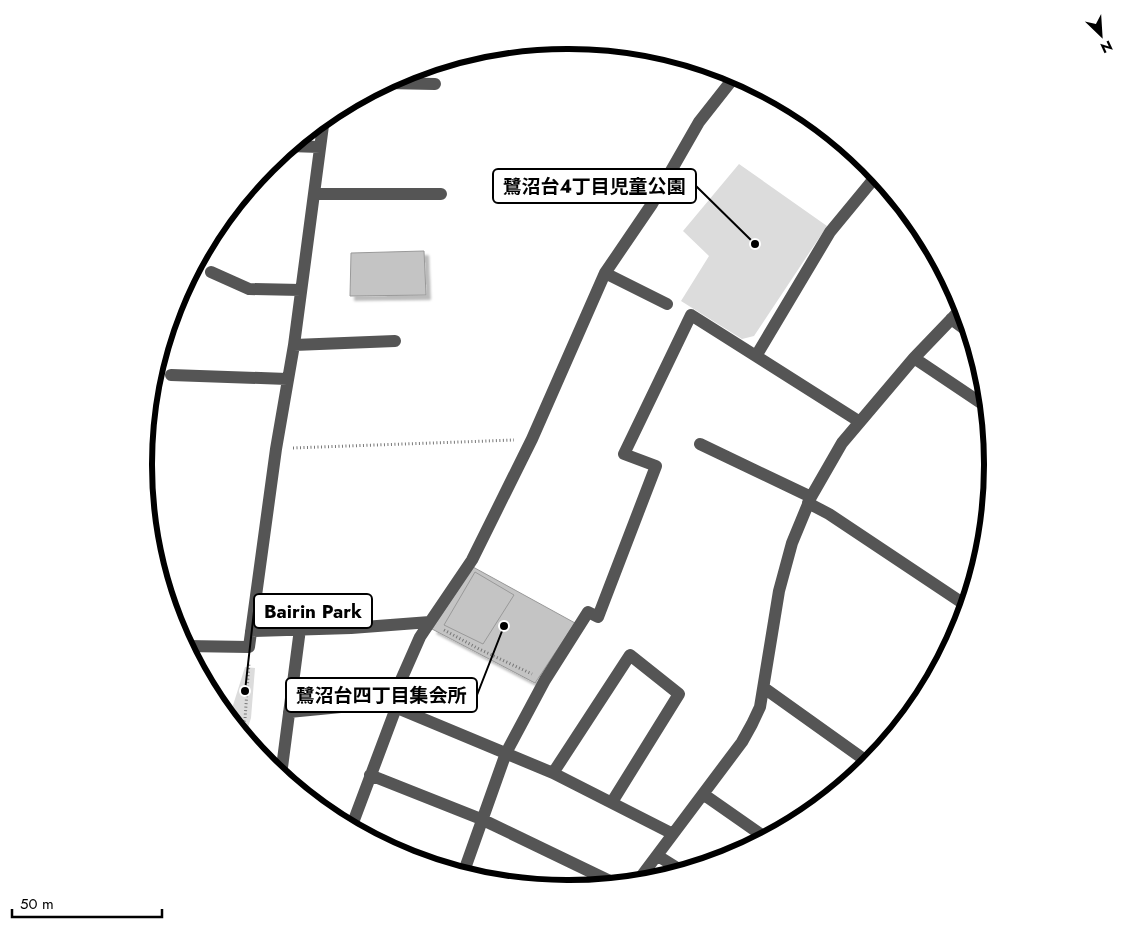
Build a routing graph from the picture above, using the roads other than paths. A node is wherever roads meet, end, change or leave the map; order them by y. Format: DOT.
graph roads {
  1 [pos="731,82"];
  2 [pos="402,83"];
  3 [pos="435,84"];
  4 [pos="322,130"];
  5 [pos="301,146"];
  6 [pos="320,147"];
  7 [pos="872,181"];
  8 [pos="314,194"];
  9 [pos="441,194"];
  10 [pos="211,272"];
  11 [pos="605,273"];
  12 [pos="301,290"];
  13 [pos="667,304"];
  14 [pos="956,314"];
  15 [pos="951,319"];
  16 [pos="960,326"];
  17 [pos="395,341"];
  18 [pos="294,345"];
  19 [pos="756,356"];
  20 [pos="914,358"];
  21 [pos="171,375"];
  22 [pos="287,379"];
  23 [pos="979,401"];
  24 [pos="860,422"];
  25 [pos="700,444"];
  26 [pos="809,500"];
  27 [pos="961,602"];
  28 [pos="430,622"];
  29 [pos="300,629"];
  30 [pos="251,631"];
  31 [pos="194,646"];
  32 [pos="764,688"];
  33 [pos="393,706"];
  34 [pos="289,712"];
  35 [pos="506,754"];
  36 [pos="862,758"];
  37 [pos="281,765"];
  38 [pos="553,773"];
  39 [pos="370,775"];
  40 [pos="703,794"];
  41 [pos="612,802"];
  42 [pos="481,819"];
  43 [pos="354,821"];
  44 [pos="759,833"];
  45 [pos="673,834"];
  46 [pos="658,856"];
  47 [pos="675,866"];
  48 [pos="465,867"];
  49 [pos="644,873"];
  50 [pos="604,878"];
  1 -- 11 [label="street"];
  2 -- 3 [label="street"];
  4 -- 6 [label="street"];
  5 -- 6 [label="street"];
  6 -- 8 [label="street"];
  7 -- 19 [label="street"];
  8 -- 9 [label="street"];
  8 -- 12 [label="street"];
  10 -- 12 [label="street"];
  11 -- 13 [label="street"];
  11 -- 28 [label="street"];
  12 -- 18 [label="street"];
  14 -- 15 [label="street"];
  15 -- 16 [label="street"];
  15 -- 20 [label="street"];
  17 -- 18 [label="street"];
  18 -- 22 [label="street"];
  19 -- 24 [label="street"];
  19 -- 35 [label="street"];
  20 -- 23 [label="street"];
  20 -- 24 [label="street"];
  21 -- 22 [label="street"];
  22 -- 30 [label="street"];
  24 -- 26 [label="street"];
  25 -- 26 [label="street"];
  26 -- 27 [label="street"];
  26 -- 32 [label="street"];
  28 -- 29 [label="street"];
  28 -- 33 [label="street"];
  29 -- 30 [label="street"];
  29 -- 34 [label="street"];
  30 -- 31 [label="street"];
  32 -- 36 [label="street"];
  32 -- 40 [label="street"];
  33 -- 34 [label="street"];
  33 -- 35 [label="street"];
  33 -- 39 [label="street"];
  34 -- 37 [label="street"];
  35 -- 38 [label="street"];
  35 -- 42 [label="street"];
  38 -- 41 [label="street"];
  38 -- 41 [label="street"];
  39 -- 42 [label="street"];
  39 -- 43 [label="street"];
  40 -- 44 [label="street"];
  40 -- 45 [label="street"];
  41 -- 45 [label="street"];
  42 -- 48 [label="street"];
  42 -- 50 [label="street"];
  45 -- 46 [label="street"];
  46 -- 47 [label="street"];
  46 -- 49 [label="street"];
}
